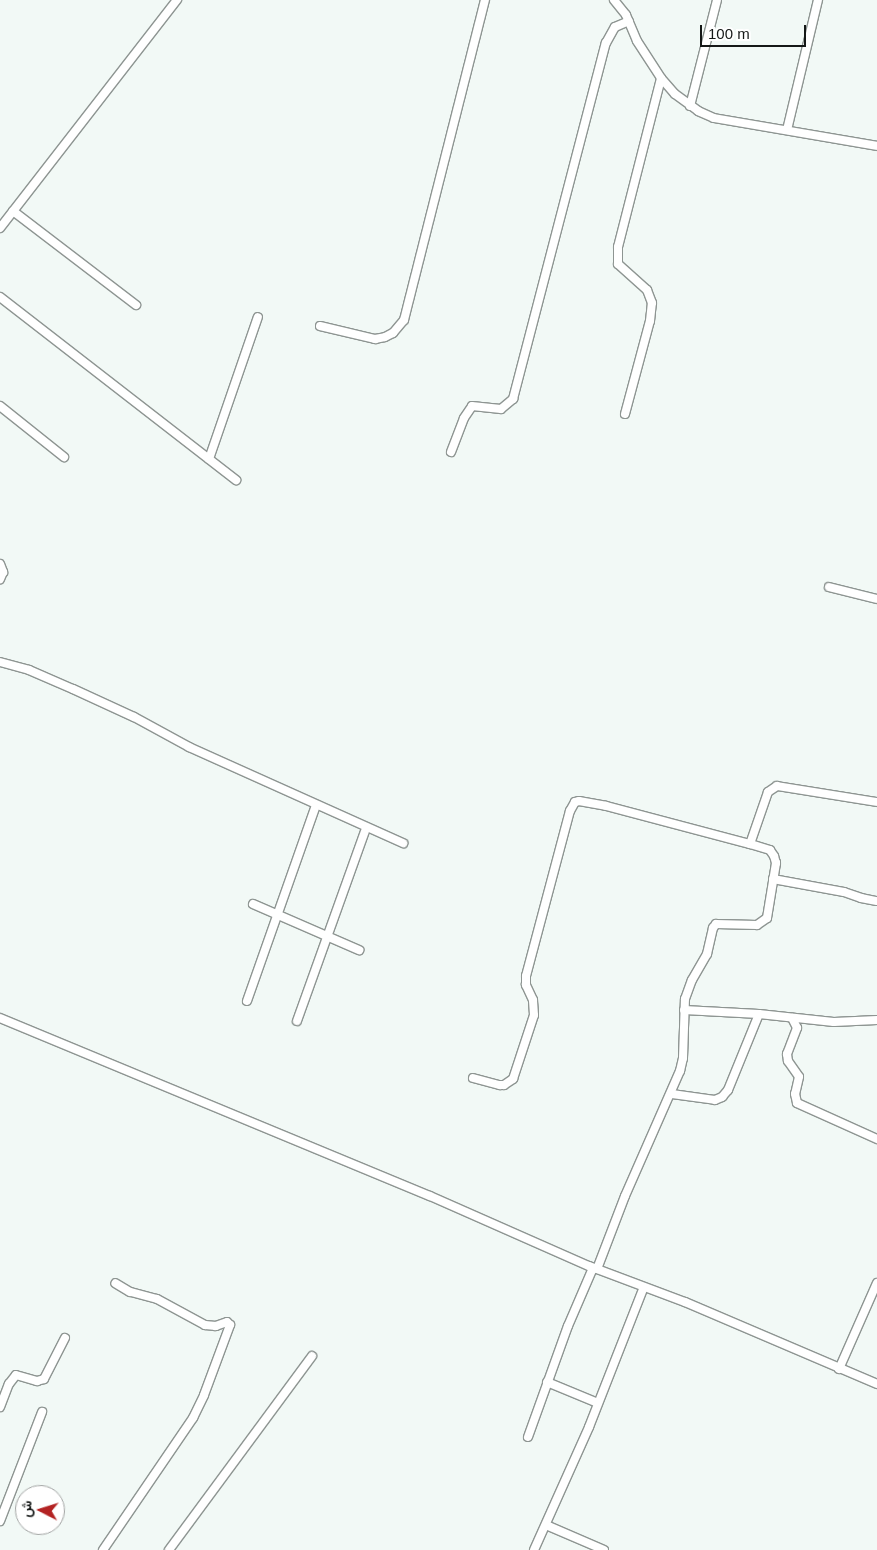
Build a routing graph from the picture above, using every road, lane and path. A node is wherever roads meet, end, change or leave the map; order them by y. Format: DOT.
graph roads {
  1 [pos="177,0"];
  2 [pos="485,0"];
  3 [pos="614,0"];
  4 [pos="717,0"];
  5 [pos="818,0"];
  6 [pos="629,20"];
  7 [pos="661,78"];
  8 [pos="690,106"];
  9 [pos="786,130"];
  10 [pos="877,146"];
  11 [pos="14,211"];
  12 [pos="0,228"];
  13 [pos="0,297"];
  14 [pos="136,305"];
  15 [pos="258,317"];
  16 [pos="320,326"];
  17 [pos="0,406"];
  18 [pos="625,414"];
  19 [pos="451,452"];
  20 [pos="64,456"];
  21 [pos="208,459"];
  22 [pos="236,480"];
  23 [pos="0,564"];
  24 [pos="0,579"];
  25 [pos="829,587"];
  26 [pos="877,599"];
  27 [pos="0,662"];
  28 [pos="877,802"];
  29 [pos="316,805"];
  30 [pos="366,828"];
  31 [pos="403,843"];
  32 [pos="750,844"];
  33 [pos="773,879"];
  34 [pos="877,901"];
  35 [pos="254,904"];
  36 [pos="277,915"];
  37 [pos="327,936"];
  38 [pos="359,950"];
  39 [pos="247,1002"];
  40 [pos="684,1010"];
  41 [pos="759,1014"];
  42 [pos="0,1018"];
  43 [pos="792,1018"];
  44 [pos="877,1020"];
  45 [pos="297,1022"];
  46 [pos="473,1078"];
  47 [pos="672,1094"];
  48 [pos="877,1139"];
  49 [pos="595,1269"];
  50 [pos="114,1283"];
  51 [pos="877,1283"];
  52 [pos="644,1287"];
  53 [pos="65,1338"];
  54 [pos="312,1356"];
  55 [pos="839,1368"];
  56 [pos="547,1382"];
  57 [pos="877,1384"];
  58 [pos="598,1403"];
  59 [pos="0,1407"];
  60 [pos="42,1412"];
  61 [pos="528,1437"];
  62 [pos="0,1521"];
  63 [pos="546,1525"];
  64 [pos="594,1548"];
  65 [pos="103,1550"];
  66 [pos="169,1550"];
  67 [pos="534,1550"];
  68 [pos="604,1550"];
  1 -- 11 [label="street"];
  2 -- 16 [label="street"];
  3 -- 6 [label="street"];
  4 -- 8 [label="street"];
  5 -- 9 [label="street"];
  6 -- 7 [label="street"];
  6 -- 19 [label="street"];
  7 -- 8 [label="street"];
  7 -- 18 [label="street"];
  8 -- 9 [label="street"];
  9 -- 10 [label="street"];
  11 -- 12 [label="street"];
  11 -- 14 [label="street"];
  13 -- 21 [label="street"];
  15 -- 21 [label="street"];
  17 -- 20 [label="street"];
  21 -- 22 [label="street"];
  23 -- 24 [label="street"];
  25 -- 26 [label="street"];
  27 -- 29 [label="street"];
  28 -- 32 [label="street"];
  29 -- 30 [label="street"];
  29 -- 36 [label="street"];
  30 -- 31 [label="street"];
  30 -- 37 [label="street"];
  32 -- 33 [label="street"];
  32 -- 46 [label="street"];
  33 -- 34 [label="street"];
  33 -- 40 [label="street"];
  35 -- 36 [label="street"];
  36 -- 37 [label="street"];
  36 -- 39 [label="street"];
  37 -- 38 [label="street"];
  37 -- 45 [label="street"];
  40 -- 41 [label="street"];
  40 -- 47 [label="street"];
  41 -- 43 [label="street"];
  41 -- 47 [label="street"];
  42 -- 49 [label="street"];
  43 -- 44 [label="street"];
  43 -- 48 [label="street"];
  47 -- 49 [label="street"];
  49 -- 52 [label="street"];
  49 -- 56 [label="street"];
  50 -- 65 [label="street"];
  51 -- 55 [label="street"];
  52 -- 55 [label="street"];
  52 -- 58 [label="street"];
  53 -- 59 [label="street"];
  54 -- 66 [label="street"];
  55 -- 57 [label="street"];
  56 -- 58 [label="street"];
  56 -- 61 [label="street"];
  58 -- 63 [label="street"];
  60 -- 62 [label="street"];
  63 -- 64 [label="street"];
  63 -- 67 [label="street"];
  64 -- 68 [label="street"];
}
